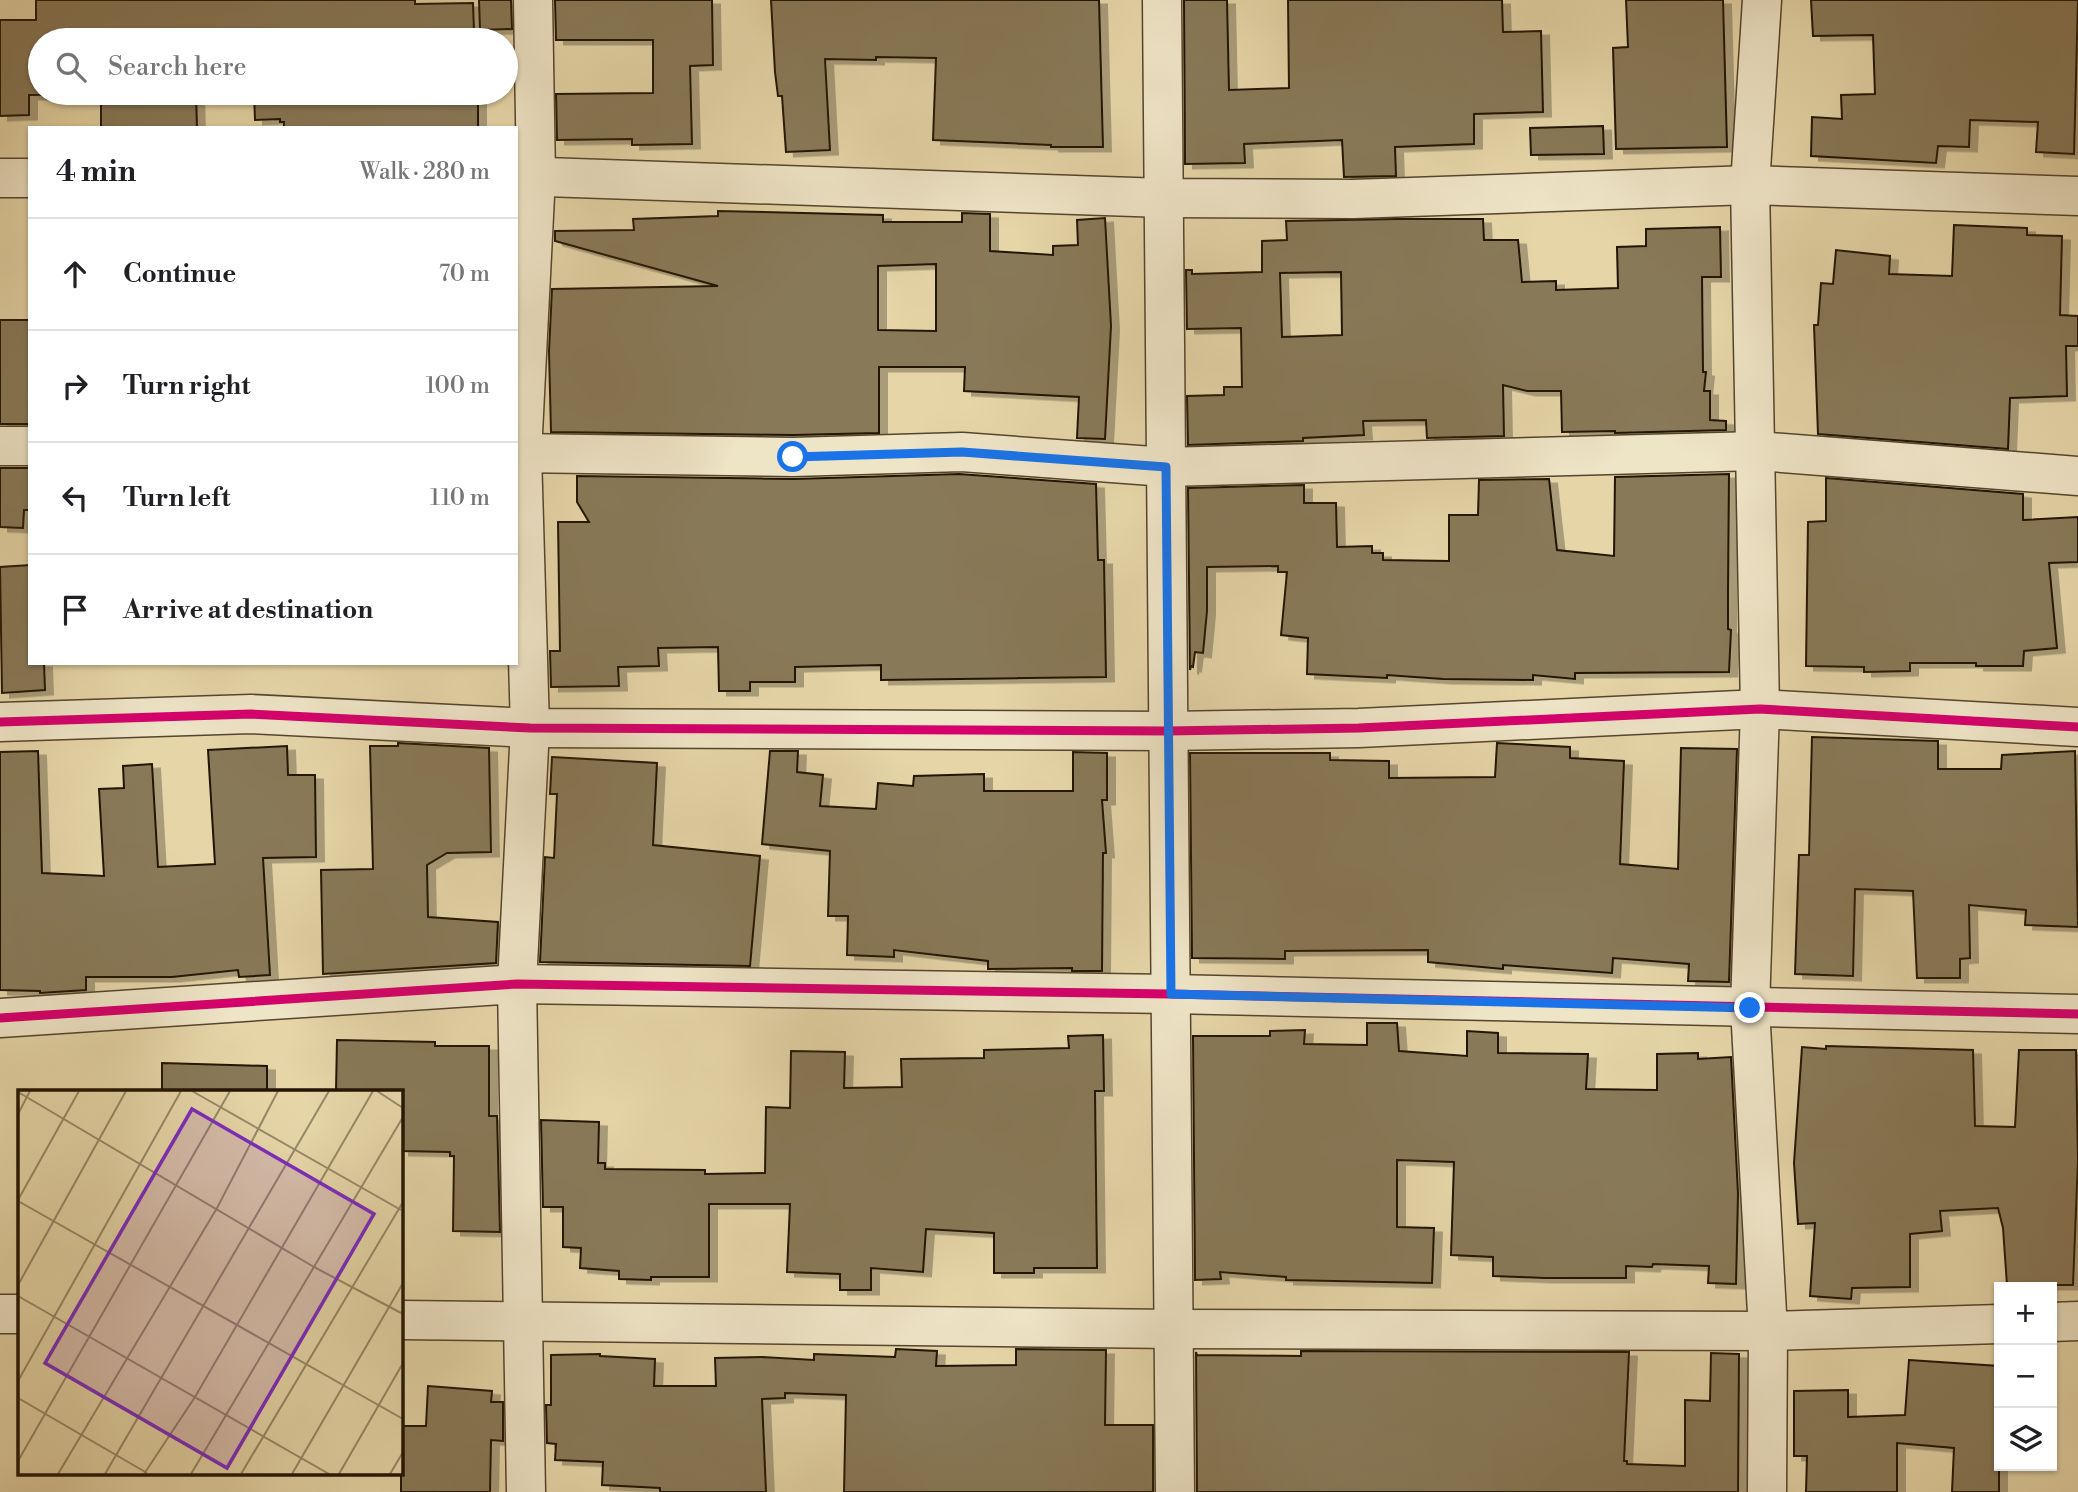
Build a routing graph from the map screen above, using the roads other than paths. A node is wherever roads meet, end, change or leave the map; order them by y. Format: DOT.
graph roads {
  1 [pos="533,0"];
  2 [pos="1162,0"];
  3 [pos="1762,0"];
  4 [pos="526,176"];
  5 [pos="0,178"];
  6 [pos="28,178"];
  7 [pos="1750,186"];
  8 [pos="2078,196"];
  9 [pos="1164,198"];
  10 [pos="0,446"];
  11 [pos="28,446"];
  12 [pos="1757,451"];
  13 [pos="519,453"];
  14 [pos="1166,467"];
  15 [pos="2078,476"];
  16 [pos="1760,709"];
  17 [pos="0,722"];
  18 [pos="2078,727"];
  19 [pos="530,728"];
  20 [pos="1168,731"];
  21 [pos="517,984"];
  22 [pos="1171,994"];
  23 [pos="1750,1008"];
  24 [pos="2078,1014"];
  25 [pos="0,1018"];
  26 [pos="0,1314"];
  27 [pos="18,1314"];
  28 [pos="402,1320"];
  29 [pos="2078,1321"];
  30 [pos="525,1322"];
  31 [pos="2057,1322"];
  32 [pos="1994,1324"];
  33 [pos="1174,1329"];
  34 [pos="1768,1332"];
  35 [pos="526,1492"];
  36 [pos="1175,1492"];
  37 [pos="1767,1492"];
  1 -- 4 [label="street"];
  2 -- 9 [label="street"];
  3 -- 7 [label="street"];
  4 -- 9 [label="street"];
  4 -- 13 [label="street"];
  5 -- 6 [label="street"];
  7 -- 8 [label="street"];
  7 -- 9 [label="street"];
  7 -- 12 [label="street"];
  9 -- 14 [label="street"];
  10 -- 11 [label="street"];
  12 -- 14 [label="street"];
  12 -- 15 [label="street"];
  12 -- 16 [label="street"];
  13 -- 14 [label="street"];
  13 -- 19 [label="street"];
  14 -- 20 [label="street"];
  16 -- 18 [label="street"];
  16 -- 20 [label="street"];
  16 -- 23 [label="street"];
  17 -- 19 [label="street"];
  19 -- 20 [label="street"];
  19 -- 21 [label="street"];
  20 -- 22 [label="street"];
  21 -- 22 [label="street"];
  21 -- 25 [label="street"];
  21 -- 30 [label="street"];
  22 -- 23 [label="street"];
  22 -- 33 [label="street"];
  23 -- 24 [label="street"];
  23 -- 34 [label="street"];
  26 -- 27 [label="street"];
  28 -- 30 [label="street"];
  29 -- 31 [label="street"];
  30 -- 33 [label="street"];
  30 -- 35 [label="street"];
  32 -- 34 [label="street"];
  33 -- 34 [label="street"];
  33 -- 36 [label="street"];
  34 -- 37 [label="street"];
}
